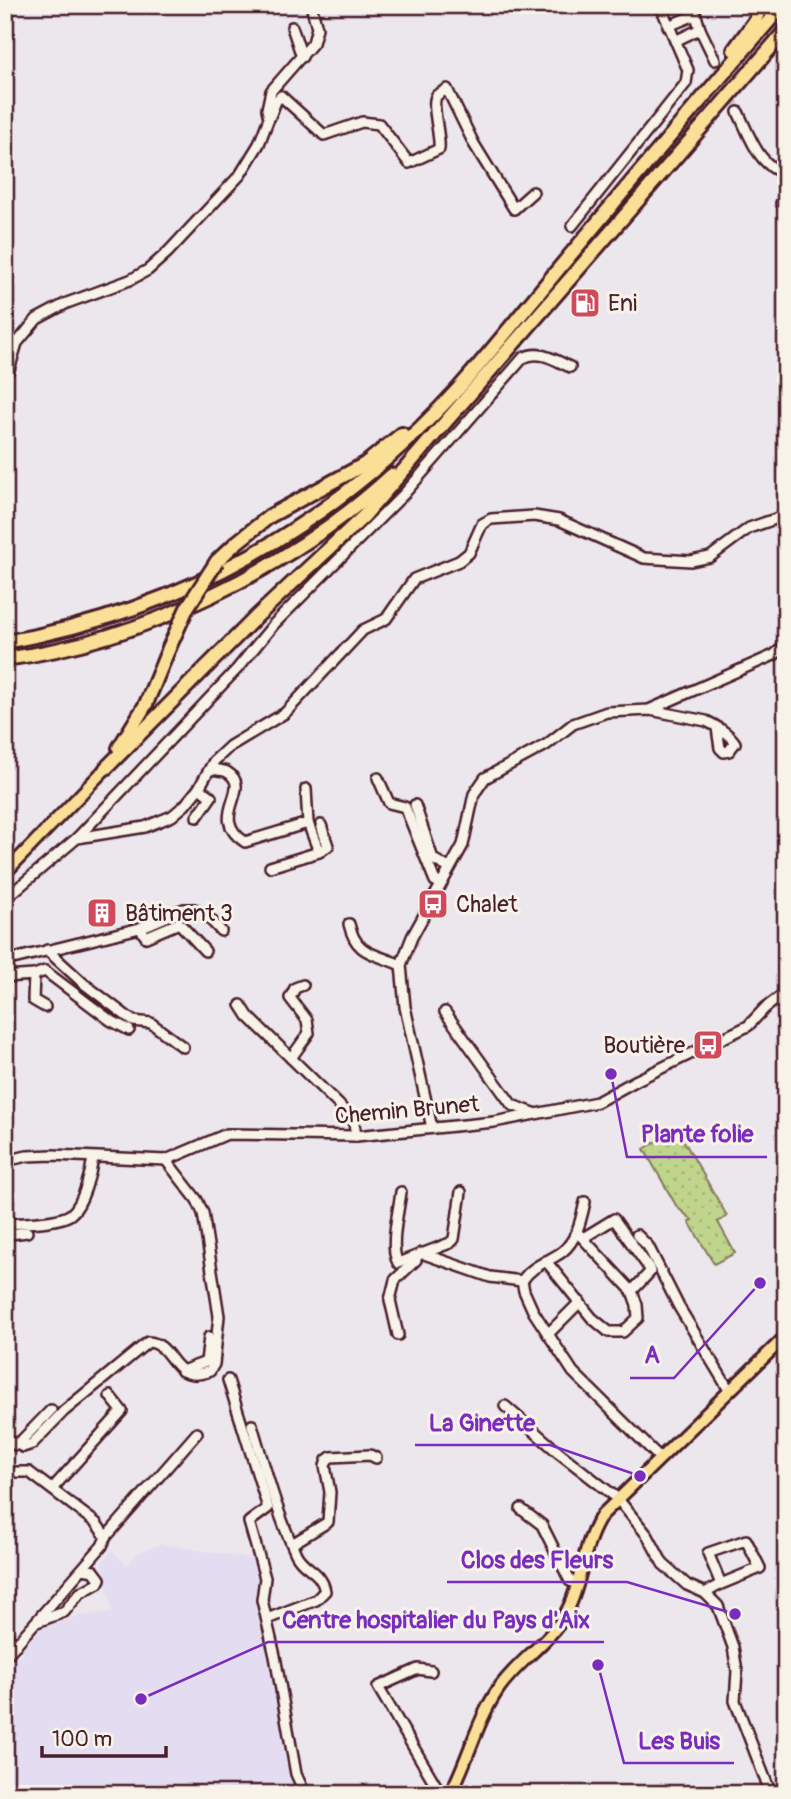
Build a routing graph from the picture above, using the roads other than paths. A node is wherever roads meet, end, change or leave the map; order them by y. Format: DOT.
graph roads {
  1 [pos="311,5"];
  2 [pos="317,5"];
  3 [pos="660,5"];
  4 [pos="761,5"];
  5 [pos="783,5"];
  6 [pos="694,10"];
  7 [pos="314,18"];
  8 [pos="668,26"];
  9 [pos="292,27"];
  10 [pos="700,29"];
  11 [pos="786,30"];
  12 [pos="786,36"];
  13 [pos="675,41"];
  14 [pos="302,57"];
  15 [pos="715,60"];
  16 [pos="755,65"];
  17 [pos="738,112"];
  18 [pos="687,115"];
  19 [pos="269,118"];
  20 [pos="786,174"];
  21 [pos="533,192"];
  22 [pos="572,226"];
  23 [pos="570,367"];
  24 [pos="5,374"];
  25 [pos="457,390"];
  26 [pos="435,436"];
  27 [pos="786,511"];
  28 [pos="5,642"];
  29 [pos="786,645"];
  30 [pos="5,659"];
  31 [pos="650,709"];
  32 [pos="717,728"];
  33 [pos="106,768"];
  34 [pos="210,769"];
  35 [pos="377,778"];
  36 [pos="199,788"];
  37 [pos="306,789"];
  38 [pos="415,805"];
  39 [pos="197,817"];
  40 [pos="308,823"];
  41 [pos="321,825"];
  42 [pos="77,838"];
  43 [pos="319,852"];
  44 [pos="270,867"];
  45 [pos="449,868"];
  46 [pos="5,873"];
  47 [pos="441,883"];
  48 [pos="5,900"];
  49 [pos="349,924"];
  50 [pos="140,928"];
  51 [pos="221,931"];
  52 [pos="47,950"];
  53 [pos="205,951"];
  54 [pos="5,961"];
  55 [pos="401,965"];
  56 [pos="34,975"];
  57 [pos="5,977"];
  58 [pos="303,985"];
  59 [pos="786,992"];
  60 [pos="241,1005"];
  61 [pos="45,1007"];
  62 [pos="444,1012"];
  63 [pos="129,1030"];
  64 [pos="183,1046"];
  65 [pos="291,1058"];
  66 [pos="535,1113"];
  67 [pos="432,1128"];
  68 [pos="356,1136"];
  69 [pos="93,1158"];
  70 [pos="6,1159"];
  71 [pos="166,1160"];
  72 [pos="401,1192"];
  73 [pos="461,1192"];
  74 [pos="585,1202"];
  75 [pos="5,1224"];
  76 [pos="27,1232"];
  77 [pos="580,1235"];
  78 [pos="637,1235"];
  79 [pos="5,1238"];
  80 [pos="421,1253"];
  81 [pos="546,1261"];
  82 [pos="522,1281"];
  83 [pos="632,1291"];
  84 [pos="580,1302"];
  85 [pos="548,1334"];
  86 [pos="398,1335"];
  87 [pos="786,1335"];
  88 [pos="209,1337"];
  89 [pos="182,1371"];
  90 [pos="228,1380"];
  91 [pos="729,1390"];
  92 [pos="110,1396"];
  93 [pos="505,1406"];
  94 [pos="51,1410"];
  95 [pos="252,1425"];
  96 [pos="197,1433"];
  97 [pos="5,1439"];
  98 [pos="15,1445"];
  99 [pos="659,1457"];
  100 [pos="376,1458"];
  101 [pos="17,1472"];
  102 [pos="52,1489"];
  103 [pos="617,1498"];
  104 [pos="521,1509"];
  105 [pos="106,1537"];
  106 [pos="292,1544"];
  107 [pos="97,1552"];
  108 [pos="83,1569"];
  109 [pos="100,1579"];
  110 [pos="578,1584"];
  111 [pos="720,1584"];
  112 [pos="705,1593"];
  113 [pos="267,1619"];
  114 [pos="35,1623"];
  115 [pos="5,1634"];
  116 [pos="16,1645"];
  117 [pos="5,1657"];
  118 [pos="431,1671"];
  119 [pos="304,1794"];
  120 [pos="441,1794"];
  121 [pos="450,1794"];
  122 [pos="771,1794"];
  1 -- 7 [label="street"];
  2 -- 7 [label="street"];
  3 -- 8 [label="street"];
  4 -- 18 [label="highway"];
  5 -- 18 [label="highway"];
  6 -- 8 [label="street"];
  6 -- 10 [label="street"];
  7 -- 14 [label="street"];
  8 -- 13 [label="street"];
  9 -- 14 [label="street"];
  10 -- 13 [label="street"];
  10 -- 15 [label="street"];
  11 -- 16 [label="highway"];
  12 -- 16 [label="highway"];
  13 -- 22 [label="street"];
  14 -- 19 [label="street"];
  16 -- 26 [label="highway"];
  17 -- 20 [label="street"];
  18 -- 25 [label="highway"];
  19 -- 21 [label="street"];
  19 -- 24 [label="street"];
  23 -- 42 [label="street"];
  25 -- 28 [label="highway"];
  25 -- 33 [label="highway, bridge"];
  26 -- 30 [label="highway"];
  26 -- 33 [label="highway"];
  27 -- 34 [label="street"];
  29 -- 31 [label="street"];
  31 -- 32 [label="street"];
  31 -- 45 [label="street"];
  33 -- 46 [label="main road"];
  34 -- 36 [label="street"];
  34 -- 40 [label="street"];
  35 -- 47 [label="street"];
  36 -- 39 [label="street"];
  36 -- 42 [label="street"];
  37 -- 40 [label="street"];
  38 -- 45 [label="street"];
  40 -- 43 [label="street"];
  41 -- 43 [label="street"];
  42 -- 48 [label="street"];
  43 -- 44 [label="street"];
  45 -- 47 [label="street"];
  47 -- 55 [label="street"];
  49 -- 55 [label="street"];
  50 -- 51 [label="street"];
  50 -- 52 [label="street"];
  50 -- 53 [label="street"];
  52 -- 54 [label="street"];
  52 -- 64 [label="street"];
  55 -- 67 [label="street"];
  56 -- 57 [label="street"];
  56 -- 61 [label="street"];
  56 -- 63 [label="street"];
  58 -- 65 [label="street"];
  59 -- 66 [label="street, Chemin Brunet"];
  60 -- 65 [label="street"];
  62 -- 66 [label="street"];
  65 -- 68 [label="street"];
  66 -- 67 [label="street, Chemin Brunet"];
  67 -- 68 [label="street, Chemin Brunet"];
  68 -- 71 [label="street, Chemin Brunet"];
  69 -- 70 [label="street, Chemin Brunet"];
  69 -- 71 [label="street, Chemin Brunet"];
  69 -- 75 [label="street"];
  71 -- 89 [label="street"];
  72 -- 80 [label="street"];
  73 -- 80 [label="street"];
  74 -- 77 [label="street"];
  76 -- 79 [label="street"];
  77 -- 81 [label="street"];
  77 -- 83 [label="street"];
  77 -- 83 [label="street"];
  78 -- 91 [label="street"];
  80 -- 82 [label="street"];
  80 -- 86 [label="street"];
  81 -- 82 [label="street"];
  81 -- 84 [label="street"];
  82 -- 85 [label="street"];
  83 -- 84 [label="street"];
  84 -- 85 [label="street"];
  85 -- 99 [label="street"];
  87 -- 91 [label="main road"];
  88 -- 89 [label="street"];
  89 -- 98 [label="street"];
  90 -- 113 [label="street"];
  91 -- 99 [label="main road"];
  92 -- 102 [label="street"];
  93 -- 103 [label="street"];
  94 -- 98 [label="street"];
  95 -- 106 [label="street"];
  96 -- 105 [label="street"];
  97 -- 98 [label="street"];
  99 -- 103 [label="main road"];
  100 -- 106 [label="street"];
  101 -- 102 [label="street"];
  102 -- 105 [label="street"];
  103 -- 110 [label="main road"];
  103 -- 112 [label="street"];
  104 -- 110 [label="street"];
  105 -- 107 [label="street"];
  106 -- 113 [label="street"];
  107 -- 108 [label="street"];
  107 -- 109 [label="street"];
  108 -- 109 [label="street"];
  108 -- 114 [label="street"];
  109 -- 114 [label="street"];
  110 -- 121 [label="main road"];
  111 -- 111 [label="street"];
  111 -- 112 [label="street"];
  112 -- 122 [label="street"];
  113 -- 119 [label="street"];
  114 -- 116 [label="street"];
  115 -- 116 [label="street"];
  116 -- 117 [label="street"];
  118 -- 120 [label="street"];
}
